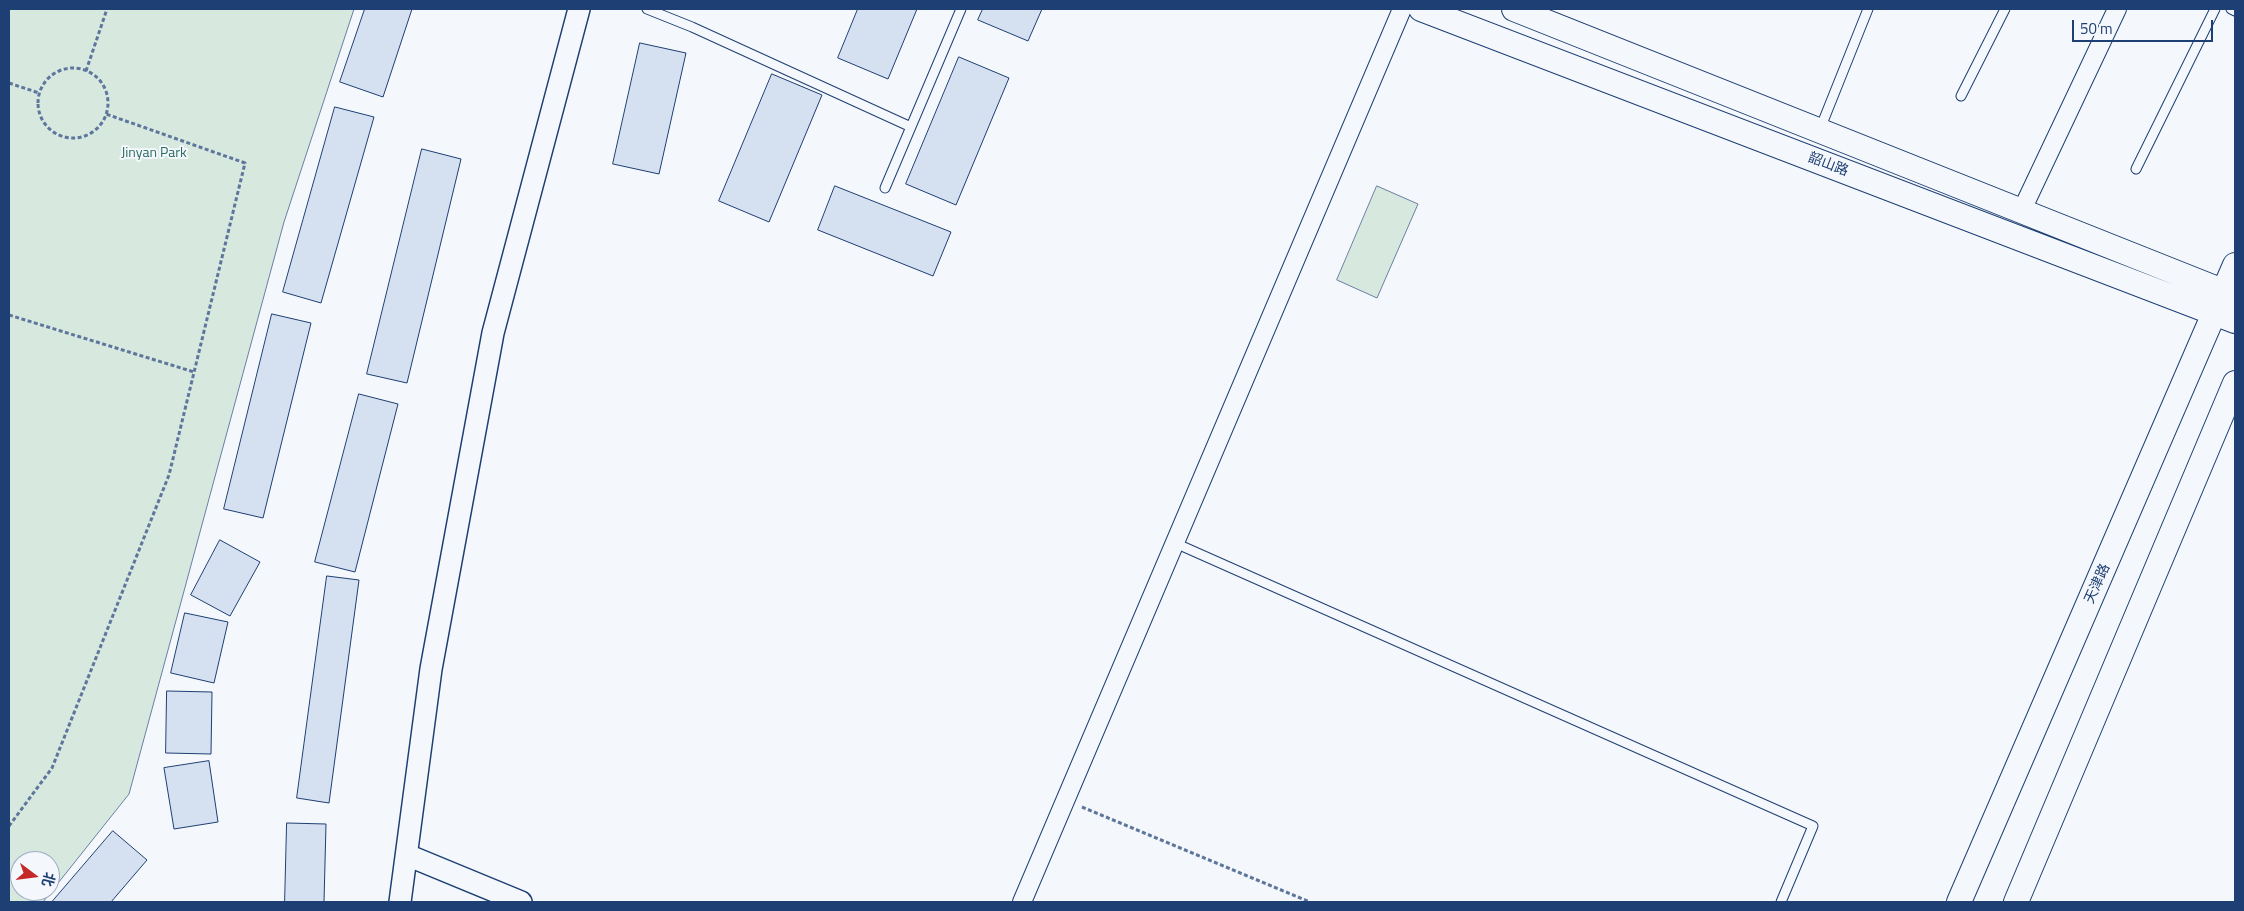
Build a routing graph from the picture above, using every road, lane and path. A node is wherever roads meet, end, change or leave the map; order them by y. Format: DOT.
graph roads {
  1 [pos="107,9"];
  2 [pos="578,9"];
  3 [pos="647,9"];
  4 [pos="961,9"];
  5 [pos="1402,9"];
  6 [pos="1421,9"];
  7 [pos="1514,9"];
  8 [pos="1868,9"];
  9 [pos="2005,9"];
  10 [pos="2117,9"];
  11 [pos="2215,9"];
  12 [pos="2230,9"];
  13 [pos="2235,11"];
  14 [pos="86,71"];
  15 [pos="9,83"];
  16 [pos="40,93"];
  17 [pos="1961,96"];
  18 [pos="106,114"];
  19 [pos="911,127"];
  20 [pos="1819,131"];
  21 [pos="2136,169"];
  22 [pos="885,188"];
  23 [pos="2021,212"];
  24 [pos="2235,265"];
  25 [pos="2228,306"];
  26 [pos="9,316"];
  27 [pos="194,372"];
  28 [pos="2235,382"];
  29 [pos="1175,543"];
  30 [pos="1065,801"];
  31 [pos="9,826"];
  32 [pos="407,855"];
  33 [pos="400,902"];
  34 [pos="521,902"];
  35 [pos="1022,902"];
  36 [pos="1310,902"];
  37 [pos="1781,902"];
  38 [pos="1959,902"];
  39 [pos="2016,902"];
  1 -- 14 [label="path"];
  2 -- 32 [label="street"];
  3 -- 19 [label="lane"];
  4 -- 19 [label="lane"];
  5 -- 29 [label="street"];
  6 -- 25 [label="main road, 韶山路"];
  7 -- 20 [label="main road, 韶山路"];
  8 -- 20 [label="lane"];
  9 -- 17 [label="lane"];
  10 -- 23 [label="street"];
  11 -- 21 [label="lane"];
  12 -- 13 [label="lane"];
  14 -- 16 [label="path"];
  14 -- 18 [label="path"];
  15 -- 16 [label="path"];
  16 -- 18 [label="path"];
  18 -- 27 [label="path"];
  19 -- 22 [label="lane"];
  20 -- 23 [label="main road, 韶山路"];
  23 -- 25 [label="main road, 韶山路"];
  24 -- 25 [label="main road, 天津路"];
  25 -- 38 [label="main road, 天津路"];
  26 -- 27 [label="path"];
  27 -- 31 [label="path"];
  28 -- 39 [label="main road"];
  29 -- 30 [label="street"];
  29 -- 37 [label="lane"];
  30 -- 35 [label="street"];
  30 -- 36 [label="path"];
  32 -- 33 [label="street"];
  32 -- 34 [label="street"];
}
